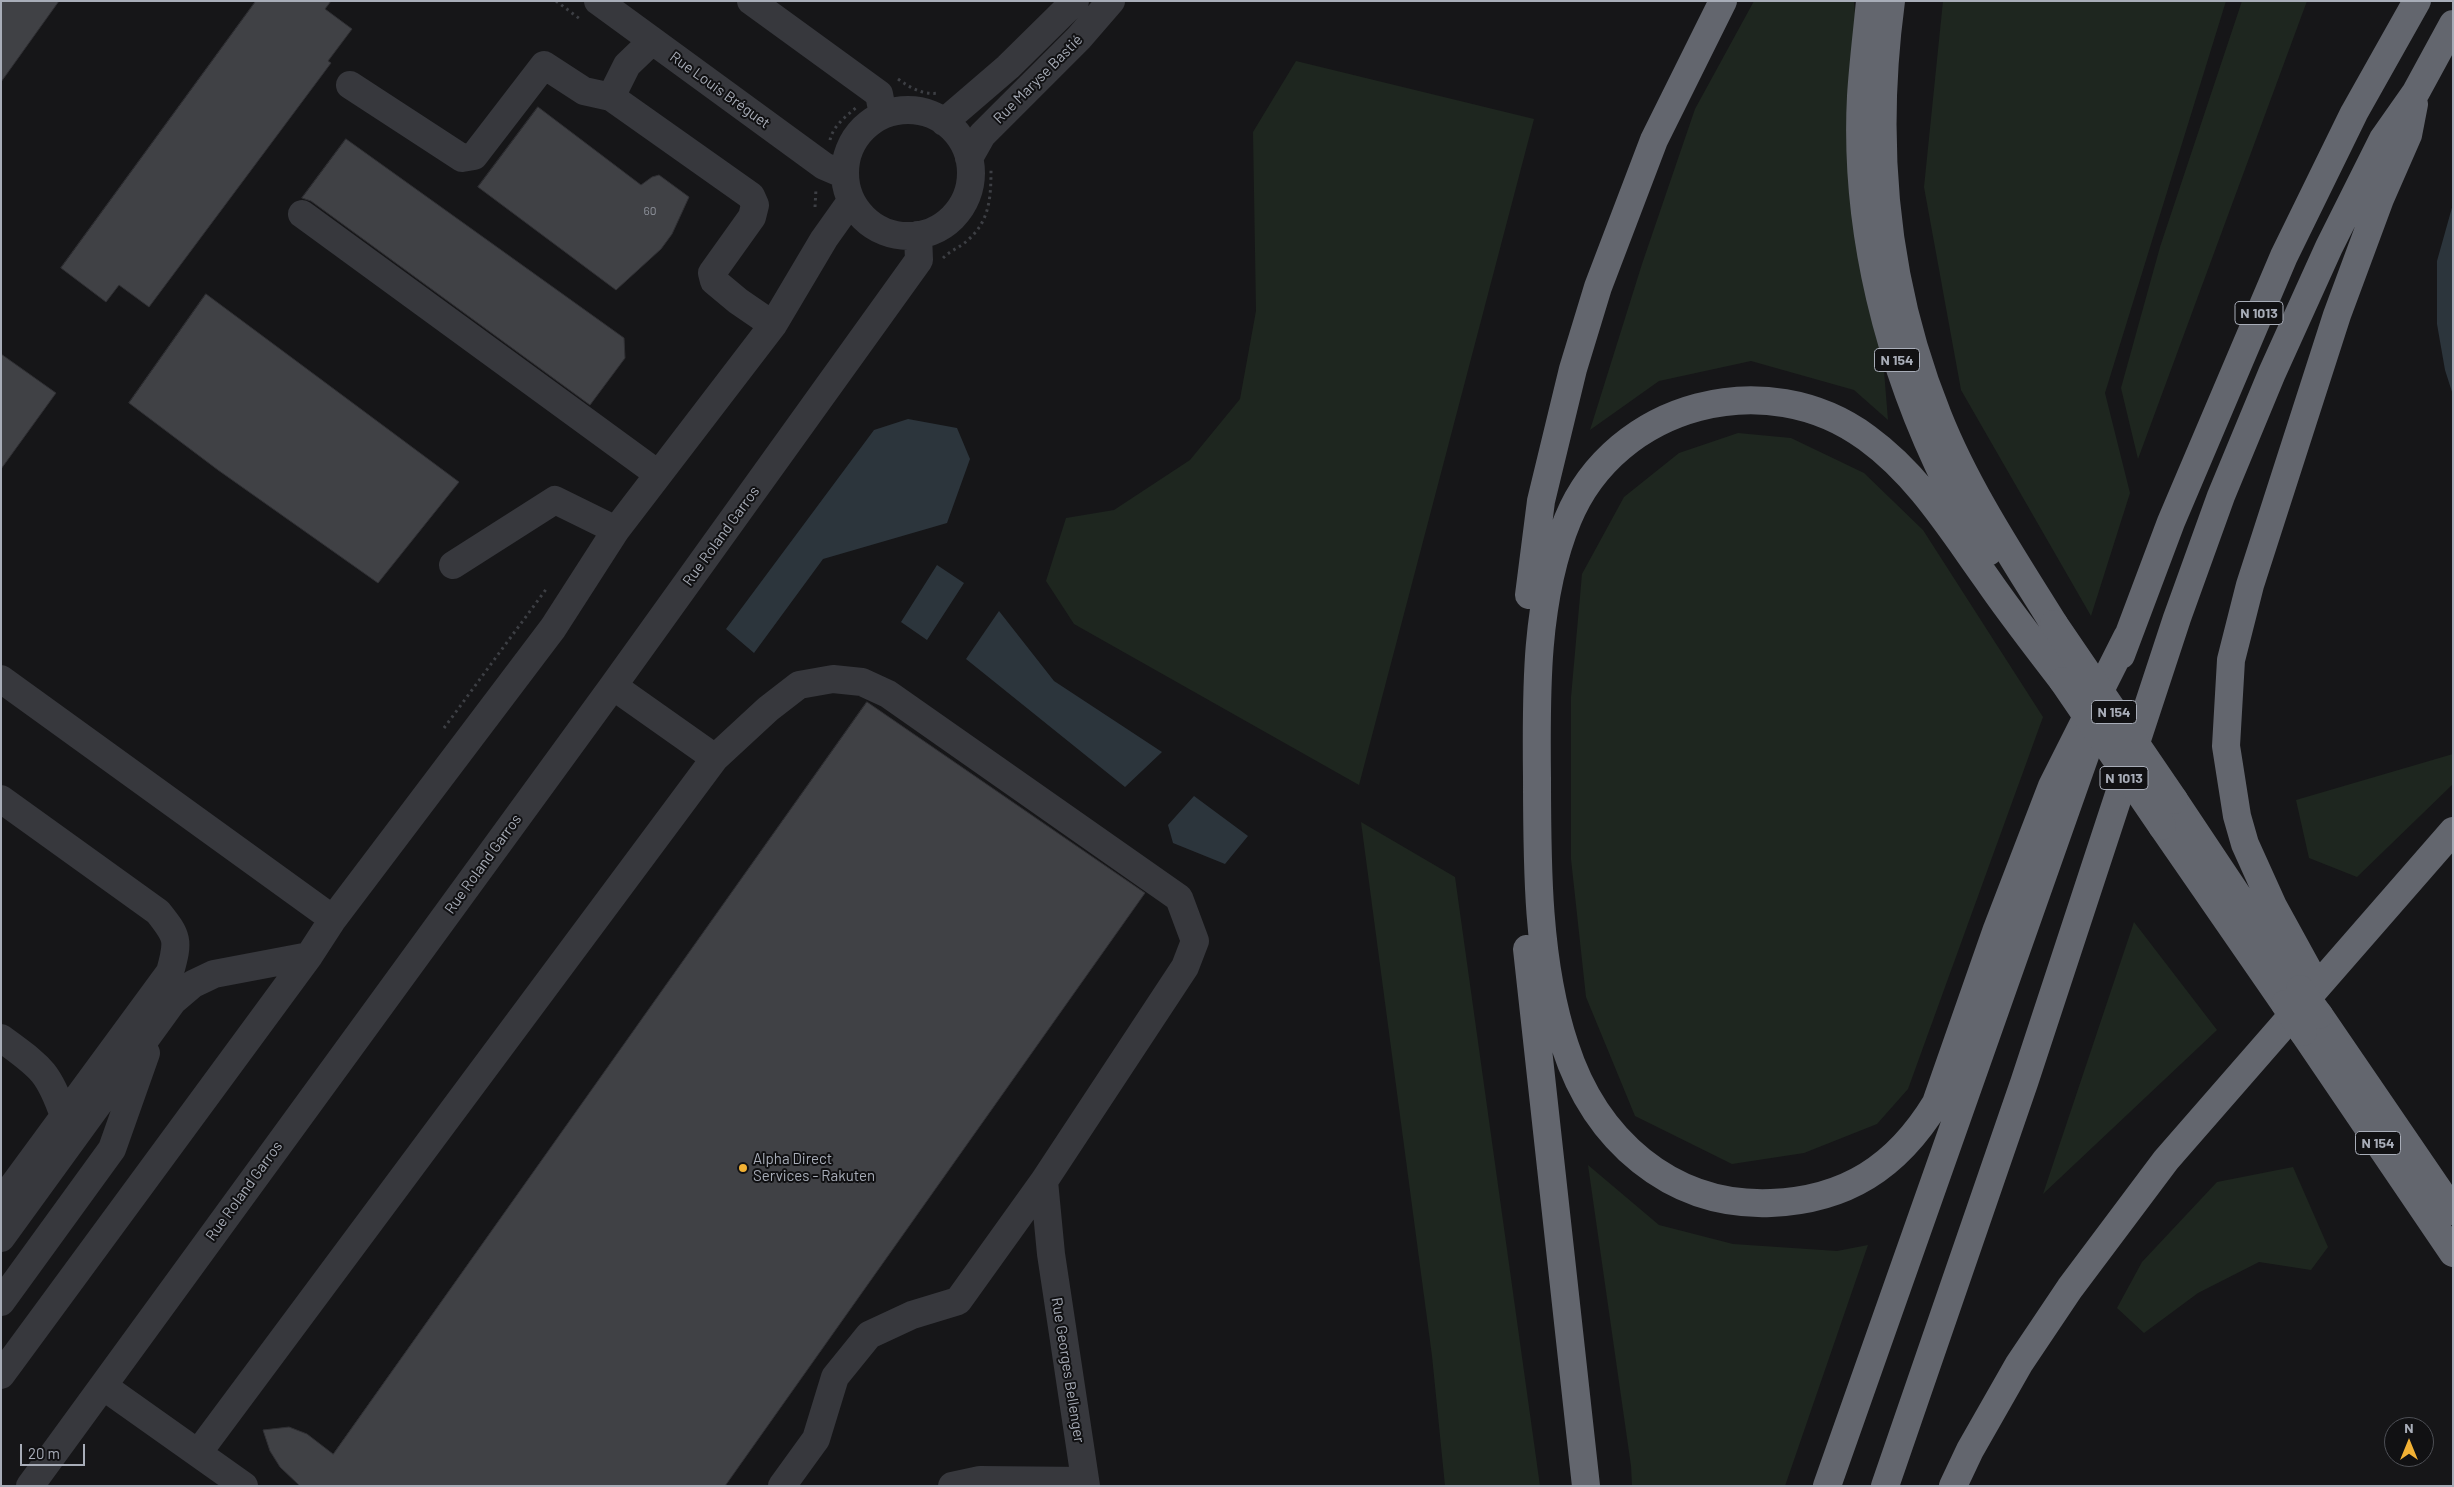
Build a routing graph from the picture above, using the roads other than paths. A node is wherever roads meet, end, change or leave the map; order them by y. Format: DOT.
graph roads {
  1 [pos="751,1"];
  2 [pos="1075,1"];
  3 [pos="1112,1"];
  4 [pos="1723,1"];
  5 [pos="1870,1"];
  6 [pos="1891,1"];
  7 [pos="2417,1"];
  8 [pos="593,13"];
  9 [pos="2453,24"];
  10 [pos="652,41"];
  11 [pos="350,85"];
  12 [pos="2416,92"];
  13 [pos="885,95"];
  14 [pos="611,97"];
  15 [pos="944,122"];
  16 [pos="969,158"];
  17 [pos="834,170"];
  18 [pos="851,202"];
  19 [pos="302,214"];
  20 [pos="918,236"];
  21 [pos="773,325"];
  22 [pos="658,474"];
  23 [pos="616,530"];
  24 [pos="453,565"];
  25 [pos="2127,637"];
  26 [pos="1,679"];
  27 [pos="2062,681"];
  28 [pos="613,686"];
  29 [pos="714,758"];
  30 [pos="1,799"];
  31 [pos="2453,831"];
  32 [pos="333,919"];
  33 [pos="308,956"];
  34 [pos="2299,990"];
  35 [pos="2317,1017"];
  36 [pos="155,1025"];
  37 [pos="1,1038"];
  38 [pos="64,1116"];
  39 [pos="1044,1181"];
  40 [pos="2453,1199"];
  41 [pos="1,1202"];
  42 [pos="2453,1211"];
  43 [pos="1,1238"];
  44 [pos="2453,1253"];
  45 [pos="1,1302"];
  46 [pos="1,1375"];
  47 [pos="103,1386"];
  48 [pos="198,1453"];
  49 [pos="1085,1483"];
  50 [pos="30,1486"];
  51 [pos="244,1486"];
  52 [pos="782,1486"];
  53 [pos="952,1486"];
  54 [pos="1586,1486"];
  55 [pos="1827,1486"];
  56 [pos="1885,1486"];
  57 [pos="1953,1486"];
  1 -- 13 [label="street"];
  2 -- 15 [label="street, Rue Maryse Bastié"];
  3 -- 16 [label="street, Rue Maryse Bastié"];
  4 -- 54 [label="highway"];
  5 -- 27 [label="highway, N 154"];
  6 -- 34 [label="highway, N 154, bridge"];
  7 -- 25 [label="highway, N 1013"];
  8 -- 10 [label="street, Rue Louis Bréguet"];
  9 -- 12 [label="highway, N 1013"];
  10 -- 14 [label="street"];
  10 -- 17 [label="street, Rue Louis Bréguet"];
  11 -- 14 [label="street"];
  12 -- 34 [label="highway"];
  12 -- 56 [label="highway, N 1013"];
  13 -- 15 [label="street"];
  13 -- 17 [label="street"];
  14 -- 21 [label="street"];
  15 -- 16 [label="street"];
  16 -- 20 [label="street"];
  17 -- 18 [label="street"];
  18 -- 20 [label="street"];
  18 -- 21 [label="street"];
  19 -- 22 [label="street"];
  20 -- 28 [label="street, Rue Roland Garros"];
  21 -- 22 [label="street"];
  22 -- 23 [label="street"];
  23 -- 24 [label="street"];
  23 -- 32 [label="street"];
  25 -- 27 [label="highway"];
  25 -- 55 [label="highway, N 1013"];
  26 -- 32 [label="street"];
  27 -- 34 [label="highway, N 154, bridge"];
  28 -- 29 [label="street"];
  28 -- 47 [label="street, Rue Roland Garros"];
  29 -- 39 [label="street"];
  29 -- 48 [label="street"];
  30 -- 38 [label="street"];
  31 -- 57 [label="highway"];
  32 -- 33 [label="street"];
  33 -- 36 [label="street"];
  33 -- 46 [label="street"];
  34 -- 35 [label="highway, N 154, bridge"];
  35 -- 40 [label="highway"];
  35 -- 42 [label="highway, N 154"];
  35 -- 44 [label="highway, N 154"];
  36 -- 43 [label="street"];
  36 -- 45 [label="street"];
  37 -- 38 [label="street"];
  38 -- 41 [label="street"];
  39 -- 49 [label="street, Rue Georges Bellenger"];
  39 -- 52 [label="street"];
  47 -- 48 [label="street"];
  47 -- 50 [label="street, Rue Roland Garros"];
  48 -- 51 [label="street"];
  49 -- 53 [label="street"];
}
